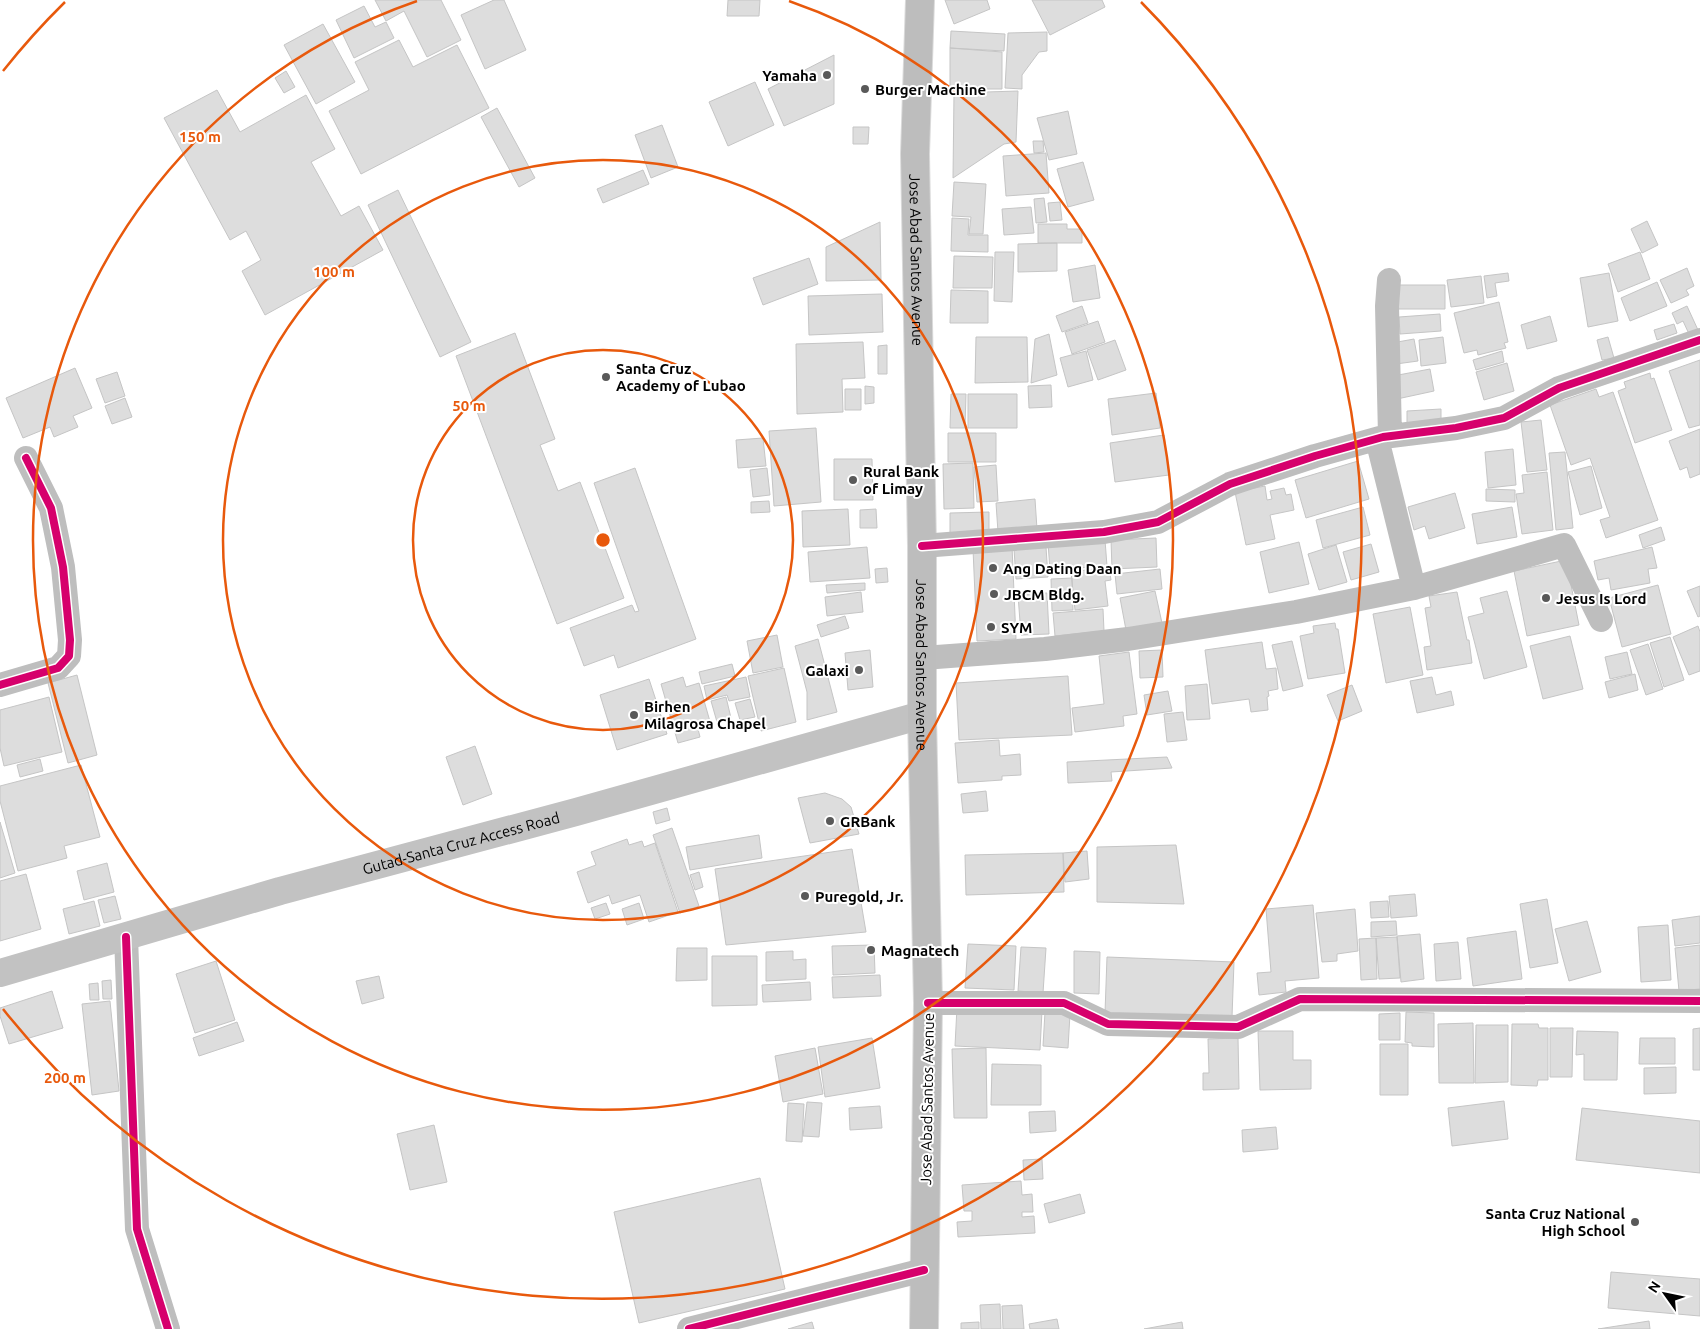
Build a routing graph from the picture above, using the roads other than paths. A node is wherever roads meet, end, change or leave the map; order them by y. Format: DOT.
graph roads {
  1 [pos="920,0"];
  2 [pos="1389,280"];
  3 [pos="1700,340"];
  4 [pos="1383,438"];
  5 [pos="26,458"];
  6 [pos="922,546"];
  7 [pos="1414,588"];
  8 [pos="1601,620"];
  9 [pos="923,658"];
  10 [pos="0,685"];
  11 [pos="922,715"];
  12 [pos="126,937"];
  13 [pos="0,973"];
  14 [pos="1700,1002"];
  15 [pos="928,1004"];
  16 [pos="924,1270"];
  17 [pos="168,1329"];
  18 [pos="689,1329"];
  19 [pos="924,1329"];
  1 -- 6 [label="main road, Jose Abad Santos Avenue"];
  2 -- 4 [label="street"];
  3 -- 4 [label="street"];
  4 -- 6 [label="street"];
  4 -- 7 [label="street"];
  5 -- 10 [label="street"];
  6 -- 9 [label="main road, Jose Abad Santos Avenue"];
  7 -- 8 [label="street"];
  7 -- 9 [label="street"];
  9 -- 11 [label="main road, Jose Abad Santos Avenue"];
  11 -- 12 [label="main road, Gutad-Santa Cruz Access Road"];
  11 -- 15 [label="main road, Jose Abad Santos Avenue"];
  12 -- 13 [label="main road, Gutad-Santa Cruz Access Road"];
  12 -- 17 [label="street"];
  14 -- 15 [label="street"];
  15 -- 16 [label="main road, Jose Abad Santos Avenue"];
  16 -- 18 [label="street"];
  16 -- 19 [label="main road, Jose Abad Santos Avenue"];
}
